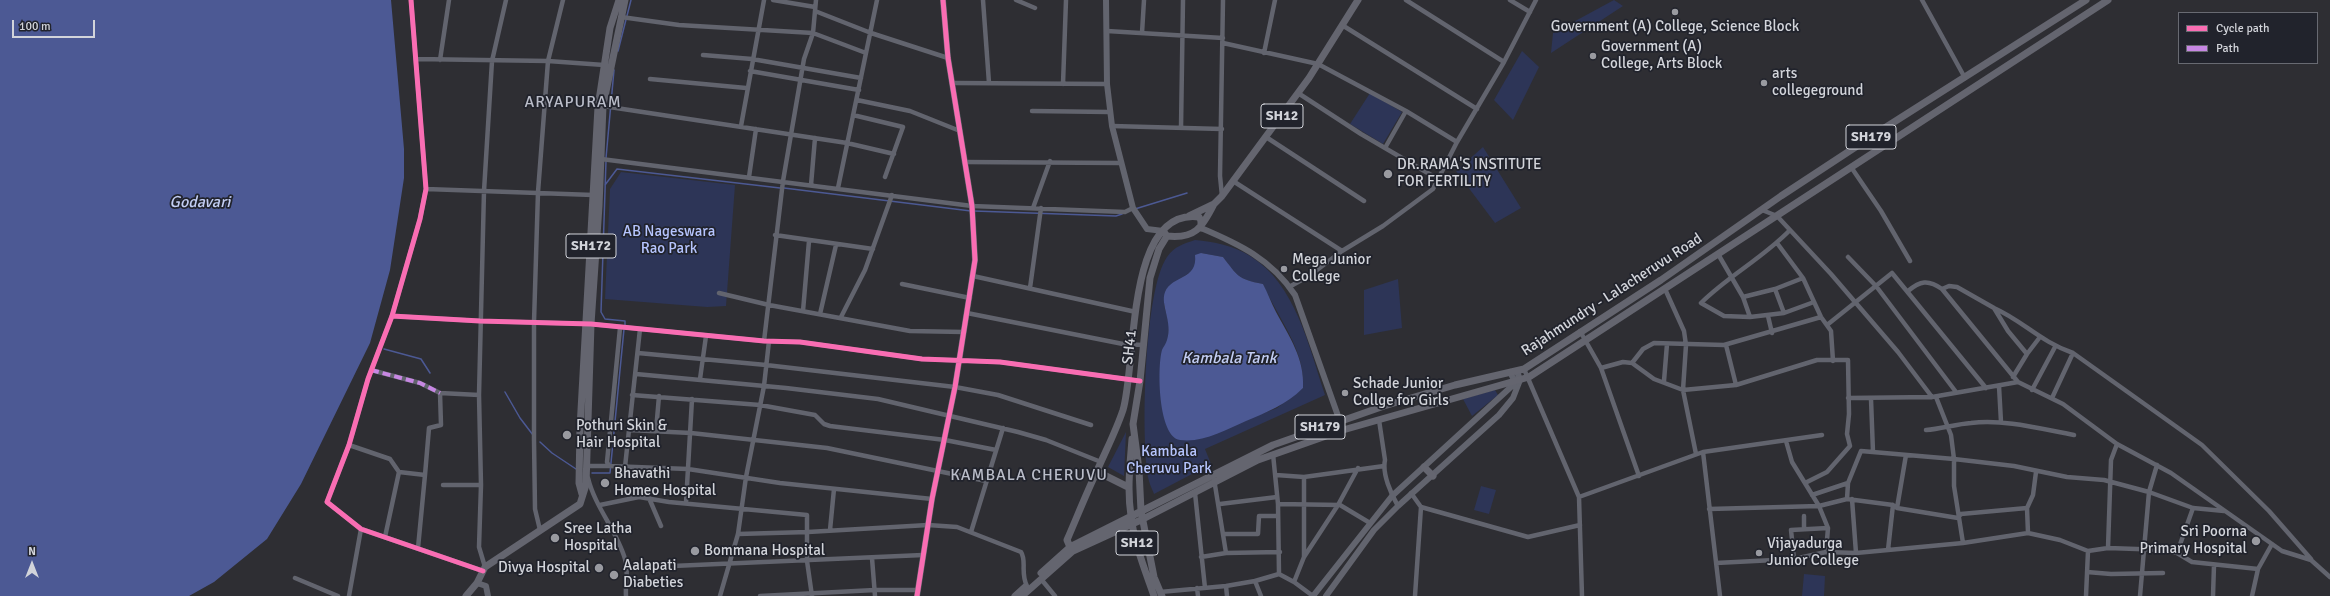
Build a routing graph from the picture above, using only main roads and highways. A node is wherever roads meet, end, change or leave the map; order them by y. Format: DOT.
graph roads {
  1 [pos="619,0"];
  2 [pos="625,0"];
  3 [pos="1358,0"];
  4 [pos="2086,0"];
  5 [pos="2108,0"];
  6 [pos="1214,204"];
  7 [pos="1189,216"];
  8 [pos="1200,228"];
  9 [pos="1165,233"];
  10 [pos="589,324"];
  11 [pos="1455,385"];
  12 [pos="1460,396"];
  13 [pos="1411,398"];
  14 [pos="1415,410"];
  15 [pos="1133,424"];
  16 [pos="1256,457"];
  17 [pos="1424,467"];
  18 [pos="1096,471"];
  19 [pos="1433,476"];
  20 [pos="1214,478"];
  21 [pos="1128,487"];
  22 [pos="582,494"];
  23 [pos="1141,511"];
  24 [pos="1131,516"];
  25 [pos="1143,519"];
  26 [pos="1132,524"];
  27 [pos="1070,547"];
  28 [pos="1157,595"];
  29 [pos="466,596"];
  30 [pos="1015,596"];
  31 [pos="1022,596"];
  1 -- 10 [label="main road, SH172"];
  2 -- 10 [label="main road, SH172"];
  3 -- 6 [label="main road, SH12"];
  4 -- 11 [label="main road, Rajahmundry - Lalacheruvu Road / SH179"];
  5 -- 12 [label="main road, SH179"];
  6 -- 7 [label="main road, SH12"];
  6 -- 8 [label="main road, SH12"];
  7 -- 8 [label="main road"];
  7 -- 9 [label="main road, SH12"];
  8 -- 9 [label="main road"];
  9 -- 15 [label="main road, SH41 / SH12"];
  9 -- 18 [label="main road"];
  10 -- 22 [label="main road, SH172"];
  10 -- 22 [label="main road, SH172"];
  11 -- 12 [label="main road"];
  11 -- 13 [label="main road, Rajahmundry - Lalacheruvu Road / SH179"];
  12 -- 14 [label="main road, SH179"];
  13 -- 14 [label="main road"];
  13 -- 16 [label="main road, Rajahmundry - Lalacheruvu Road / SH179"];
  14 -- 16 [label="main road, SH179"];
  15 -- 21 [label="main road, SH12"];
  15 -- 23 [label="main road, SH41 / SH12"];
  16 -- 20 [label="main road, Rajahmundry - Lalacheruvu Road / SH179"];
  17 -- 19 [label="main road"];
  18 -- 21 [label="main road"];
  18 -- 27 [label="main road"];
  20 -- 23 [label="main road, Rajahmundry - Lalacheruvu Road / SH179"];
  20 -- 25 [label="main road, SH179"];
  21 -- 24 [label="main road, SH12"];
  22 -- 29 [label="main road, SH172"];
  23 -- 24 [label="main road, Rajahmundry - Lalacheruvu Road / SH179"];
  23 -- 25 [label="main road, SH12"];
  24 -- 26 [label="main road, SH12"];
  24 -- 27 [label="main road, Rajahmundry - Lalacheruvu Road / SH179"];
  25 -- 26 [label="main road, SH179"];
  25 -- 28 [label="main road, SH12"];
  26 -- 28 [label="main road, SH12"];
  26 -- 31 [label="main road, SH179"];
  27 -- 30 [label="main road, Rajahmundry - Lalacheruvu Road / SH179"];
}
